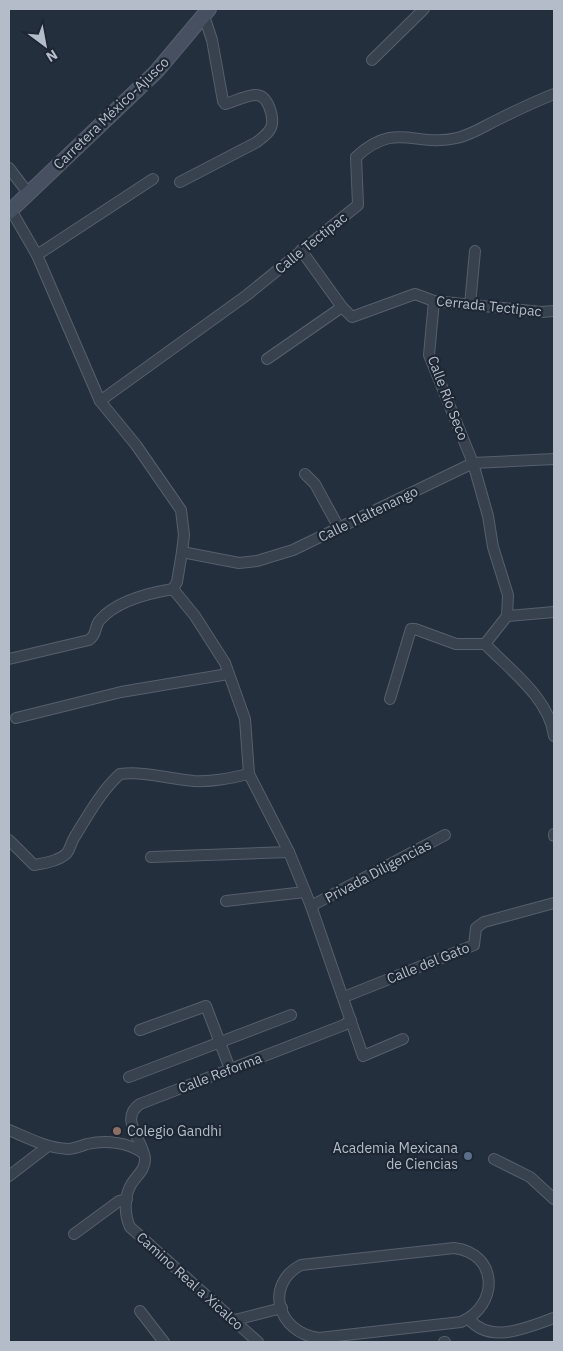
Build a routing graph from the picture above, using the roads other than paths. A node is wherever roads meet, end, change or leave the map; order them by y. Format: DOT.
graph roads {
  1 [pos="424,9"];
  2 [pos="207,12"];
  3 [pos="372,60"];
  4 [pos="554,94"];
  5 [pos="9,168"];
  6 [pos="153,179"];
  7 [pos="180,182"];
  8 [pos="28,193"];
  9 [pos="10,211"];
  10 [pos="301,250"];
  11 [pos="475,250"];
  12 [pos="38,255"];
  13 [pos="434,301"];
  14 [pos="470,305"];
  15 [pos="342,307"];
  16 [pos="554,311"];
  17 [pos="267,358"];
  18 [pos="100,401"];
  19 [pos="554,459"];
  20 [pos="473,463"];
  21 [pos="305,474"];
  22 [pos="339,528"];
  23 [pos="182,552"];
  24 [pos="172,589"];
  25 [pos="554,612"];
  26 [pos="507,616"];
  27 [pos="485,644"];
  28 [pos="9,659"];
  29 [pos="228,674"];
  30 [pos="390,699"];
  31 [pos="16,718"];
  32 [pos="554,736"];
  33 [pos="249,774"];
  34 [pos="445,835"];
  35 [pos="9,840"];
  36 [pos="289,852"];
  37 [pos="151,857"];
  38 [pos="305,892"];
  39 [pos="226,902"];
  40 [pos="554,903"];
  41 [pos="311,906"];
  42 [pos="344,997"];
  43 [pos="292,1015"];
  44 [pos="351,1020"];
  45 [pos="140,1030"];
  46 [pos="403,1040"];
  47 [pos="220,1043"];
  48 [pos="230,1069"];
  49 [pos="128,1077"];
  50 [pos="9,1130"];
  51 [pos="48,1146"];
  52 [pos="144,1153"];
  53 [pos="494,1159"];
  54 [pos="9,1176"];
  55 [pos="127,1199"];
  56 [pos="554,1199"];
  57 [pos="74,1234"];
  58 [pos="282,1308"];
  59 [pos="140,1311"];
  60 [pos="554,1318"];
  61 [pos="469,1319"];
  62 [pos="235,1320"];
  63 [pos="164,1342"];
  64 [pos="258,1342"];
  1 -- 3 [label="street"];
  2 -- 7 [label="street"];
  2 -- 8 [label="main road, Carretera México-Ajusco"];
  4 -- 10 [label="street, Calle Tectipac"];
  5 -- 8 [label="street"];
  6 -- 12 [label="street"];
  8 -- 9 [label="main road, Carretera México-Ajusco"];
  9 -- 12 [label="street"];
  10 -- 15 [label="street"];
  10 -- 18 [label="street, Calle Tectipac"];
  11 -- 14 [label="street"];
  12 -- 18 [label="street"];
  13 -- 14 [label="street, Cerrada Tectipac"];
  13 -- 15 [label="street, Cerrada Tectipac"];
  13 -- 20 [label="street, Calle Río Seco"];
  14 -- 16 [label="street, Cerrada Tectipac"];
  15 -- 17 [label="street"];
  18 -- 23 [label="street"];
  19 -- 20 [label="street, Calle Tlaltenango"];
  20 -- 22 [label="street, Calle Tlaltenango"];
  20 -- 26 [label="street, Calle Río Seco"];
  21 -- 22 [label="street"];
  22 -- 23 [label="street, Calle Tlaltenango"];
  23 -- 24 [label="street"];
  24 -- 28 [label="street"];
  24 -- 29 [label="street"];
  25 -- 26 [label="street"];
  26 -- 27 [label="street"];
  27 -- 30 [label="street"];
  27 -- 32 [label="street"];
  29 -- 31 [label="street"];
  29 -- 33 [label="street"];
  33 -- 35 [label="street"];
  33 -- 36 [label="street"];
  34 -- 41 [label="street, Privada Diligencias"];
  36 -- 37 [label="street"];
  36 -- 38 [label="street"];
  38 -- 39 [label="street"];
  38 -- 41 [label="street"];
  40 -- 42 [label="street, Calle del Gato"];
  41 -- 42 [label="street"];
  42 -- 44 [label="street"];
  43 -- 47 [label="street"];
  44 -- 46 [label="street"];
  44 -- 48 [label="street, Calle Reforma"];
  45 -- 47 [label="street"];
  47 -- 48 [label="street"];
  47 -- 49 [label="street"];
  48 -- 52 [label="street, Calle Reforma"];
  50 -- 51 [label="street"];
  51 -- 52 [label="street"];
  51 -- 54 [label="street"];
  52 -- 55 [label="street, Camino Real a Xicalco"];
  53 -- 56 [label="street"];
  55 -- 57 [label="street"];
  55 -- 62 [label="street, Camino Real a Xicalco"];
  58 -- 61 [label="street"];
  58 -- 61 [label="street"];
  58 -- 62 [label="street"];
  59 -- 63 [label="street"];
  60 -- 61 [label="street"];
  62 -- 64 [label="street, Camino Real a Xicalco"];
}
